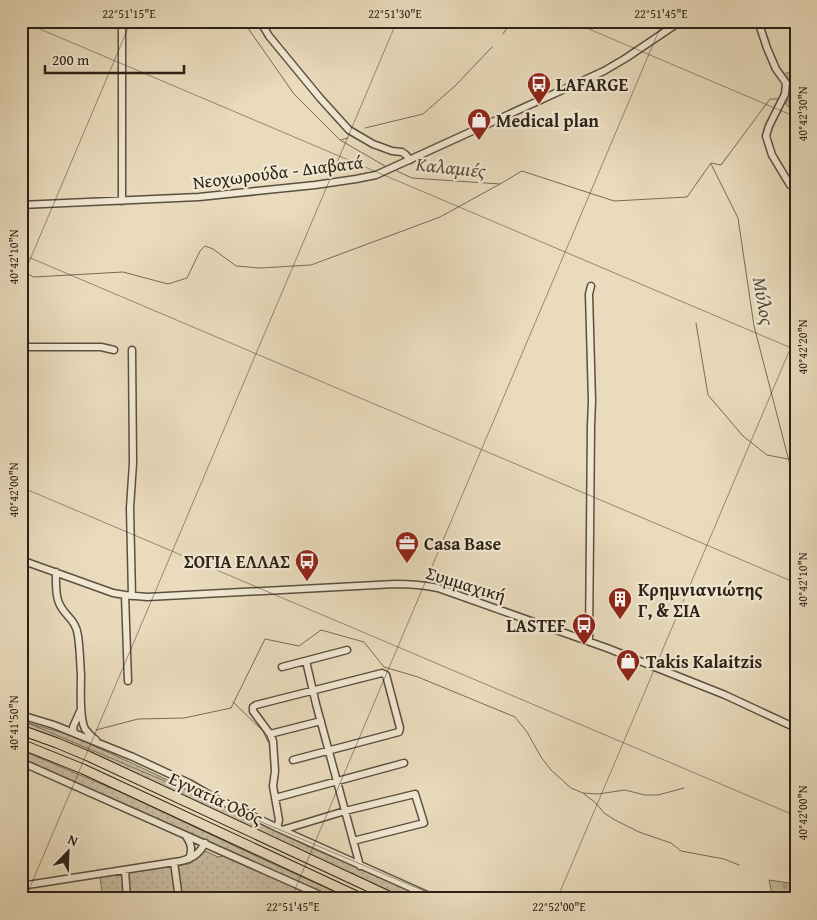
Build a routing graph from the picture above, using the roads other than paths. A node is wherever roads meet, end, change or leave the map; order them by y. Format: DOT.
graph roads {
  1 [pos="122,21"];
  2 [pos="260,21"];
  3 [pos="681,21"];
  4 [pos="758,21"];
  5 [pos="410,160"];
  6 [pos="790,185"];
  7 [pos="122,201"];
  8 [pos="21,205"];
  9 [pos="591,286"];
  10 [pos="21,347"];
  11 [pos="114,350"];
  12 [pos="132,350"];
  13 [pos="21,560"];
  14 [pos="56,572"];
  15 [pos="124,595"];
  16 [pos="132,596"];
  17 [pos="589,641"];
  18 [pos="347,650"];
  19 [pos="306,661"];
  20 [pos="282,667"];
  21 [pos="128,681"];
  22 [pos="313,690"];
  23 [pos="81,709"];
  24 [pos="21,715"];
  25 [pos="82,720"];
  26 [pos="321,721"];
  27 [pos="796,728"];
  28 [pos="21,730"];
  29 [pos="74,733"];
  30 [pos="270,734"];
  31 [pos="21,744"];
  32 [pos="101,744"];
  33 [pos="329,750"];
  34 [pos="293,760"];
  35 [pos="21,762"];
  36 [pos="404,763"];
  37 [pos="337,781"];
  38 [pos="275,798"];
  39 [pos="345,811"];
  40 [pos="279,829"];
  41 [pos="184,834"];
  42 [pos="352,841"];
  43 [pos="205,843"];
  44 [pos="190,858"];
  45 [pos="174,862"];
  46 [pos="360,866"];
  47 [pos="125,870"];
  48 [pos="21,886"];
  49 [pos="127,899"];
  50 [pos="179,899"];
  51 [pos="328,899"];
  52 [pos="363,899"];
  53 [pos="395,899"];
  54 [pos="436,899"];
  1 -- 7 [label="street"];
  2 -- 5 [label="street"];
  3 -- 5 [label="street, Νεοχωρούδα - Διαβατά"];
  4 -- 6 [label="street"];
  5 -- 7 [label="street, Νεοχωρούδα - Διαβατά"];
  7 -- 8 [label="street, Νεοχωρούδα - Διαβατά"];
  9 -- 17 [label="street"];
  10 -- 11 [label="street"];
  12 -- 16 [label="street"];
  13 -- 14 [label="street, Συμμαχική"];
  14 -- 15 [label="street, Συμμαχική"];
  14 -- 23 [label="street"];
  15 -- 16 [label="street, Συμμαχική"];
  15 -- 21 [label="street"];
  16 -- 17 [label="street, Συμμαχική"];
  17 -- 27 [label="street, Συμμαχική"];
  18 -- 19 [label="street"];
  19 -- 20 [label="street"];
  19 -- 22 [label="street"];
  22 -- 26 [label="street"];
  22 -- 30 [label="street"];
  22 -- 33 [label="street"];
  23 -- 25 [label="street"];
  23 -- 29 [label="street"];
  24 -- 29 [label="street"];
  25 -- 29 [label="street"];
  25 -- 32 [label="street"];
  26 -- 30 [label="street"];
  26 -- 33 [label="street"];
  28 -- 53 [label="highway, Εγνατία Οδός"];
  29 -- 32 [label="street"];
  30 -- 38 [label="street"];
  31 -- 52 [label="highway, Εγνατία Οδός"];
  32 -- 40 [label="street"];
  33 -- 34 [label="street"];
  33 -- 37 [label="street"];
  35 -- 41 [label="street"];
  36 -- 37 [label="street"];
  37 -- 38 [label="street"];
  37 -- 39 [label="street"];
  38 -- 40 [label="street"];
  39 -- 40 [label="street"];
  39 -- 42 [label="street"];
  39 -- 42 [label="street"];
  40 -- 46 [label="street"];
  41 -- 43 [label="street"];
  41 -- 44 [label="street"];
  42 -- 46 [label="street"];
  43 -- 44 [label="street"];
  43 -- 51 [label="street"];
  44 -- 45 [label="street"];
  45 -- 47 [label="street"];
  45 -- 50 [label="street"];
  46 -- 54 [label="street"];
  47 -- 48 [label="street"];
  47 -- 49 [label="street"];
}
